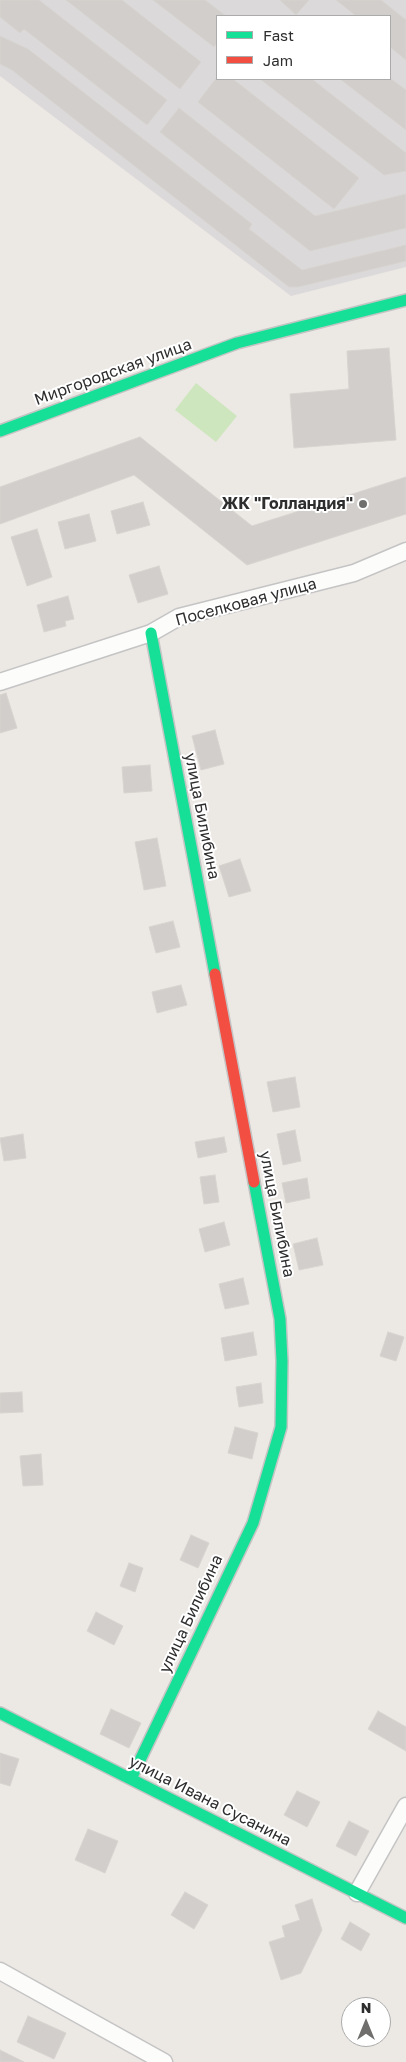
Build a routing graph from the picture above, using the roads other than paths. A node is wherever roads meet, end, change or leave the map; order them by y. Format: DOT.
graph roads {
  1 [pos="406,300"];
  2 [pos="0,431"];
  3 [pos="406,551"];
  4 [pos="151,633"];
  5 [pos="0,682"];
  6 [pos="0,1713"];
  7 [pos="131,1779"];
  8 [pos="406,1806"];
  9 [pos="357,1893"];
  10 [pos="406,1918"];
  11 [pos="0,1971"];
  12 [pos="164,2062"];
  1 -- 2 [label="street, Миргородская улица"];
  3 -- 4 [label="street, Поселковая улица"];
  4 -- 5 [label="street, Поселковая улица"];
  4 -- 7 [label="street, улица Билибина"];
  6 -- 7 [label="street, улица Ивана Сусанина"];
  7 -- 9 [label="street, улица Ивана Сусанина"];
  8 -- 9 [label="street"];
  9 -- 10 [label="street, улица Ивана Сусанина"];
  11 -- 12 [label="street"];
}
